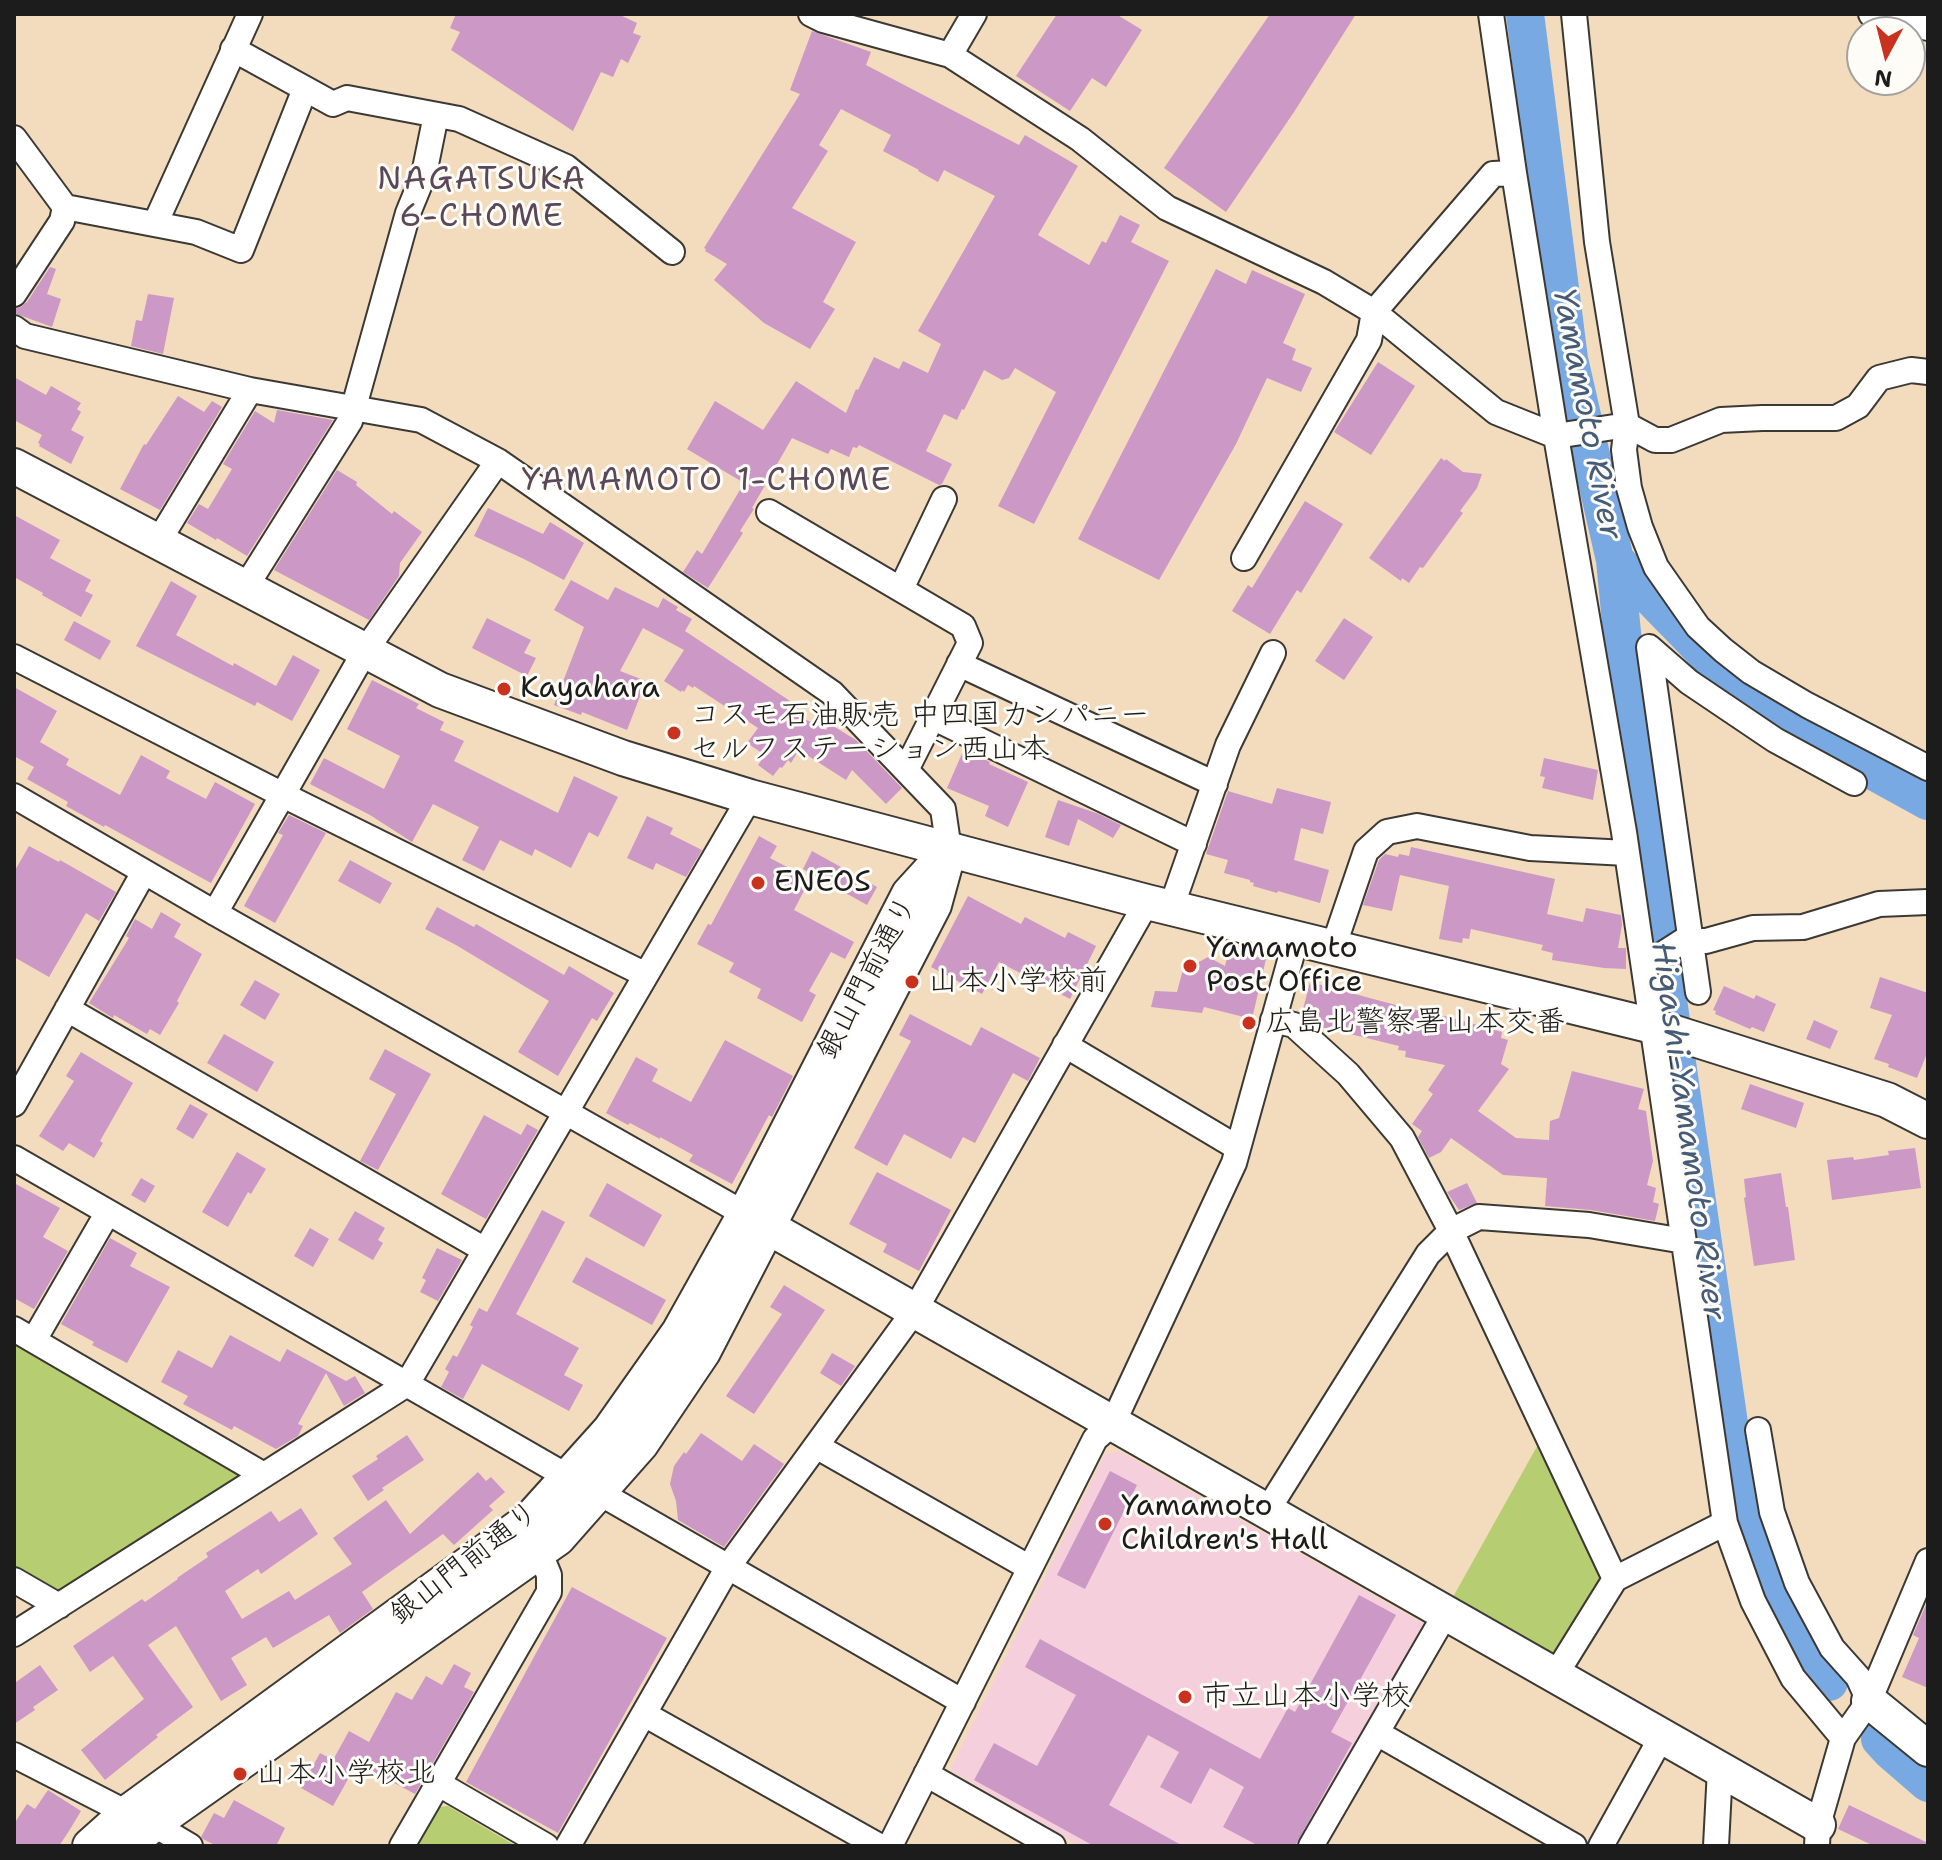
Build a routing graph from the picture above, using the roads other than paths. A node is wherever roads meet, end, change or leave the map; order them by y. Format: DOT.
graph roads {
  1 [pos="250,14"];
  2 [pos="811,14"];
  3 [pos="974,14"];
  4 [pos="1491,14"];
  5 [pos="1574,14"];
  6 [pos="1871,14"];
  7 [pos="1928,28"];
  8 [pos="233,49"];
  9 [pos="950,55"];
  10 [pos="305,89"];
  11 [pos="436,115"];
  12 [pos="14,138"];
  13 [pos="1514,173"];
  14 [pos="65,207"];
  15 [pos="155,224"];
  16 [pos="672,252"];
  17 [pos="14,294"];
  18 [pos="1374,312"];
  19 [pos="14,328"];
  20 [pos="1928,372"];
  21 [pos="250,390"];
  22 [pos="355,409"];
  23 [pos="1627,425"];
  24 [pos="1556,436"];
  25 [pos="498,461"];
  26 [pos="15,468"];
  27 [pos="944,499"];
  28 [pos="769,512"];
  29 [pos="158,542"];
  30 [pos="1244,558"];
  31 [pos="245,588"];
  32 [pos="901,589"];
  33 [pos="365,651"];
  34 [pos="1273,653"];
  35 [pos="14,657"];
  36 [pos="959,664"];
  37 [pos="932,717"];
  38 [pos="1928,768"];
  39 [pos="906,770"];
  40 [pos="1854,783"];
  41 [pos="1215,784"];
  42 [pos="283,795"];
  43 [pos="14,796"];
  44 [pos="750,797"];
  45 [pos="1194,844"];
  46 [pos="949,850"];
  47 [pos="1627,853"];
  48 [pos="144,872"];
  49 [pos="1928,902"];
  50 [pos="1159,905"];
  51 [pos="215,913"];
  52 [pos="1296,939"];
  53 [pos="1687,941"];
  54 [pos="1333,948"];
  55 [pos="1644,966"];
  56 [pos="646,975"];
  57 [pos="1698,992"];
  58 [pos="67,1009"];
  59 [pos="1273,1020"];
  60 [pos="1657,1027"];
  61 [pos="1065,1045"];
  62 [pos="14,1104"];
  63 [pos="565,1112"];
  64 [pos="1928,1121"];
  65 [pos="1238,1148"];
  66 [pos="14,1158"];
  67 [pos="108,1212"];
  68 [pos="757,1221"];
  69 [pos="1451,1231"];
  70 [pos="1684,1241"];
  71 [pos="485,1250"];
  72 [pos="915,1310"];
  73 [pos="24,1335"];
  74 [pos="407,1384"];
  75 [pos="1113,1423"];
  76 [pos="1758,1430"];
  77 [pos="816,1446"];
  78 [pos="264,1475"];
  79 [pos="568,1477"];
  80 [pos="598,1492"];
  81 [pos="1267,1511"];
  82 [pos="1725,1523"];
  83 [pos="539,1551"];
  84 [pos="1928,1561"];
  85 [pos="728,1567"];
  86 [pos="1030,1568"];
  87 [pos="1615,1579"];
  88 [pos="14,1580"];
  89 [pos="59,1606"];
  90 [pos="1446,1613"];
  91 [pos="14,1634"];
  92 [pos="1556,1674"];
  93 [pos="1869,1701"];
  94 [pos="963,1702"];
  95 [pos="644,1714"];
  96 [pos="1377,1733"];
  97 [pos="1662,1736"];
  98 [pos="1843,1738"];
  99 [pos="1928,1749"];
  100 [pos="14,1755"];
  101 [pos="1720,1769"];
  102 [pos="926,1774"];
  103 [pos="439,1784"];
  104 [pos="136,1828"];
  105 [pos="1818,1836"];
  106 [pos="90,1846"];
  107 [pos="190,1846"];
  108 [pos="402,1846"];
  109 [pos="546,1846"];
  110 [pos="568,1846"];
  111 [pos="879,1846"];
  112 [pos="890,1846"];
  113 [pos="1053,1846"];
  114 [pos="1311,1846"];
  115 [pos="1574,1846"];
  116 [pos="1601,1846"];
  117 [pos="1716,1846"];
  1 -- 8 [label="street"];
  2 -- 9 [label="street"];
  3 -- 9 [label="street"];
  4 -- 13 [label="street"];
  5 -- 23 [label="street"];
  6 -- 7 [label="street"];
  8 -- 10 [label="street"];
  8 -- 15 [label="street"];
  9 -- 18 [label="street"];
  10 -- 11 [label="street"];
  10 -- 15 [label="street"];
  11 -- 16 [label="street"];
  11 -- 22 [label="street"];
  12 -- 14 [label="street"];
  13 -- 18 [label="street"];
  13 -- 24 [label="street"];
  14 -- 15 [label="street"];
  14 -- 17 [label="street"];
  18 -- 24 [label="street"];
  18 -- 30 [label="street"];
  19 -- 21 [label="street"];
  20 -- 23 [label="street"];
  21 -- 22 [label="street"];
  21 -- 29 [label="street"];
  22 -- 25 [label="street"];
  22 -- 31 [label="street"];
  23 -- 24 [label="street"];
  23 -- 38 [label="street"];
  24 -- 47 [label="street"];
  25 -- 33 [label="street"];
  25 -- 39 [label="street"];
  26 -- 29 [label="street"];
  27 -- 32 [label="street"];
  28 -- 32 [label="street"];
  29 -- 31 [label="street"];
  31 -- 33 [label="street"];
  32 -- 36 [label="street"];
  33 -- 42 [label="street"];
  33 -- 44 [label="street"];
  34 -- 41 [label="street"];
  35 -- 42 [label="street"];
  36 -- 37 [label="street"];
  36 -- 41 [label="street"];
  37 -- 39 [label="street"];
  37 -- 45 [label="street"];
  39 -- 46 [label="street"];
  40 -- 53 [label="street"];
  41 -- 45 [label="street"];
  42 -- 51 [label="street"];
  42 -- 56 [label="street"];
  43 -- 48 [label="street"];
  44 -- 46 [label="street"];
  44 -- 56 [label="street"];
  45 -- 50 [label="street"];
  46 -- 50 [label="street"];
  46 -- 68 [label="street, 銀山門前通り"];
  47 -- 54 [label="street"];
  47 -- 55 [label="street"];
  48 -- 51 [label="street"];
  48 -- 58 [label="street"];
  49 -- 53 [label="street"];
  50 -- 52 [label="street"];
  50 -- 61 [label="street"];
  51 -- 63 [label="street"];
  52 -- 54 [label="street"];
  52 -- 59 [label="street"];
  53 -- 55 [label="street"];
  53 -- 57 [label="street"];
  54 -- 60 [label="street"];
  55 -- 60 [label="street"];
  56 -- 63 [label="street"];
  58 -- 62 [label="street"];
  58 -- 71 [label="street"];
  59 -- 65 [label="street"];
  59 -- 69 [label="street"];
  60 -- 64 [label="street"];
  60 -- 70 [label="street"];
  61 -- 65 [label="street"];
  61 -- 72 [label="street"];
  63 -- 68 [label="street"];
  63 -- 71 [label="street"];
  65 -- 75 [label="street"];
  66 -- 67 [label="street"];
  67 -- 73 [label="street"];
  67 -- 74 [label="street"];
  68 -- 72 [label="street"];
  68 -- 79 [label="street, 銀山門前通り"];
  68 -- 80 [label="street, 銀山門前通り"];
  69 -- 70 [label="street"];
  69 -- 81 [label="street"];
  69 -- 87 [label="street"];
  70 -- 82 [label="street"];
  71 -- 74 [label="street"];
  72 -- 75 [label="street"];
  72 -- 77 [label="street"];
  73 -- 78 [label="street"];
  74 -- 78 [label="street"];
  74 -- 79 [label="street"];
  75 -- 81 [label="street"];
  75 -- 86 [label="street"];
  76 -- 93 [label="street"];
  77 -- 85 [label="street"];
  77 -- 86 [label="street"];
  78 -- 89 [label="street"];
  79 -- 104 [label="street, 銀山門前通り"];
  80 -- 83 [label="street, 銀山門前通り"];
  80 -- 85 [label="street"];
  81 -- 90 [label="street"];
  82 -- 87 [label="street"];
  82 -- 98 [label="street"];
  83 -- 103 [label="street"];
  83 -- 104 [label="street, 銀山門前通り"];
  84 -- 93 [label="street"];
  85 -- 94 [label="street"];
  85 -- 95 [label="street"];
  86 -- 94 [label="street"];
  87 -- 92 [label="street"];
  88 -- 89 [label="street"];
  89 -- 91 [label="street"];
  90 -- 92 [label="street"];
  90 -- 96 [label="street"];
  92 -- 97 [label="street"];
  93 -- 98 [label="street"];
  93 -- 99 [label="street"];
  94 -- 102 [label="street"];
  95 -- 110 [label="street"];
  95 -- 111 [label="street"];
  96 -- 114 [label="street"];
  96 -- 115 [label="street"];
  97 -- 101 [label="street"];
  97 -- 116 [label="street"];
  98 -- 105 [label="street"];
  100 -- 104 [label="street"];
  101 -- 105 [label="street"];
  101 -- 117 [label="street"];
  102 -- 112 [label="street"];
  102 -- 113 [label="street"];
  103 -- 108 [label="street"];
  103 -- 109 [label="street"];
  104 -- 106 [label="street, 銀山門前通り"];
  104 -- 107 [label="street"];
}
